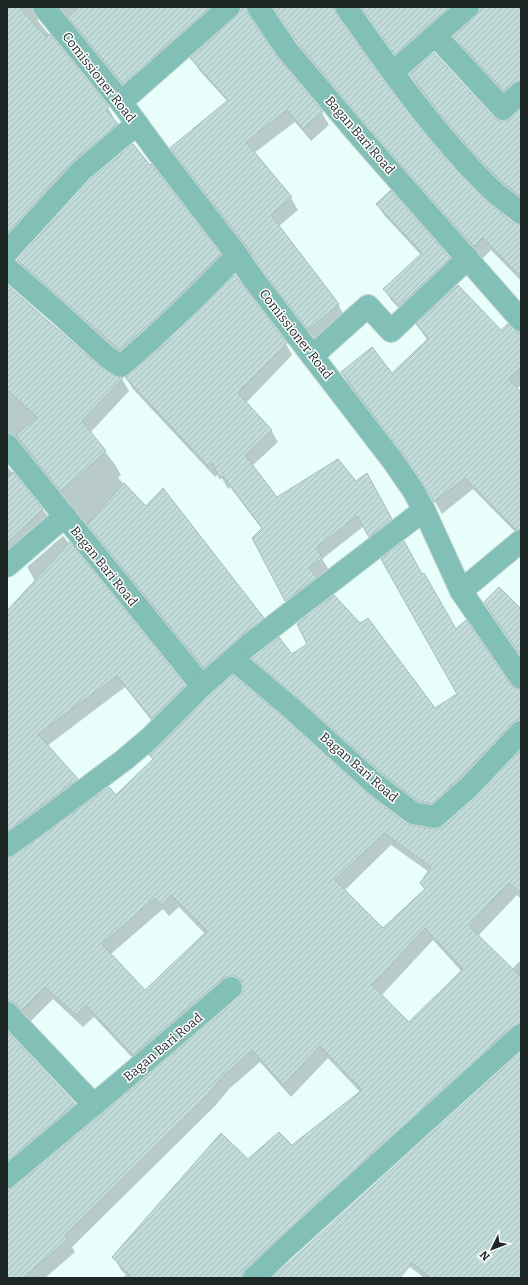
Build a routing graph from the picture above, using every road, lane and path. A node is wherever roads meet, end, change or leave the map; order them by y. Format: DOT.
graph roads {
  1 [pos="44,7"];
  2 [pos="230,7"];
  3 [pos="258,7"];
  4 [pos="346,7"];
  5 [pos="468,7"];
  6 [pos="436,36"];
  7 [pos="393,72"];
  8 [pos="521,92"];
  9 [pos="121,102"];
  10 [pos="137,124"];
  11 [pos="521,212"];
  12 [pos="7,252"];
  13 [pos="237,254"];
  14 [pos="468,258"];
  15 [pos="7,268"];
  16 [pos="521,320"];
  17 [pos="312,356"];
  18 [pos="7,445"];
  19 [pos="424,510"];
  20 [pos="65,516"];
  21 [pos="521,541"];
  22 [pos="7,566"];
  23 [pos="461,591"];
  24 [pos="233,659"];
  25 [pos="521,678"];
  26 [pos="202,686"];
  27 [pos="521,732"];
  28 [pos="7,846"];
  29 [pos="232,988"];
  30 [pos="7,1013"];
  31 [pos="521,1035"];
  32 [pos="94,1105"];
  33 [pos="7,1177"];
  34 [pos="254,1278"];
  1 -- 9 [label="street, Comissioner Road"];
  2 -- 9 [label="street"];
  3 -- 14 [label="street, Bagan Bari Road"];
  4 -- 7 [label="street"];
  5 -- 6 [label="street"];
  6 -- 7 [label="street"];
  6 -- 8 [label="street"];
  7 -- 11 [label="street"];
  9 -- 10 [label="street, Comissioner Road"];
  10 -- 12 [label="street"];
  10 -- 13 [label="street, Comissioner Road"];
  13 -- 15 [label="street"];
  13 -- 17 [label="street, Comissioner Road"];
  14 -- 16 [label="street, Bagan Bari Road"];
  14 -- 17 [label="street"];
  17 -- 19 [label="street, Comissioner Road"];
  18 -- 20 [label="street, Bagan Bari Road"];
  19 -- 23 [label="street, Comissioner Road"];
  19 -- 24 [label="street"];
  20 -- 22 [label="street"];
  20 -- 26 [label="street, Bagan Bari Road"];
  21 -- 23 [label="street"];
  23 -- 25 [label="street, Comissioner Road"];
  24 -- 26 [label="street"];
  24 -- 27 [label="street, Bagan Bari Road"];
  26 -- 28 [label="street"];
  29 -- 32 [label="street, Bagan Bari Road"];
  30 -- 32 [label="street"];
  31 -- 34 [label="street"];
  32 -- 33 [label="street, Bagan Bari Road"];
}
